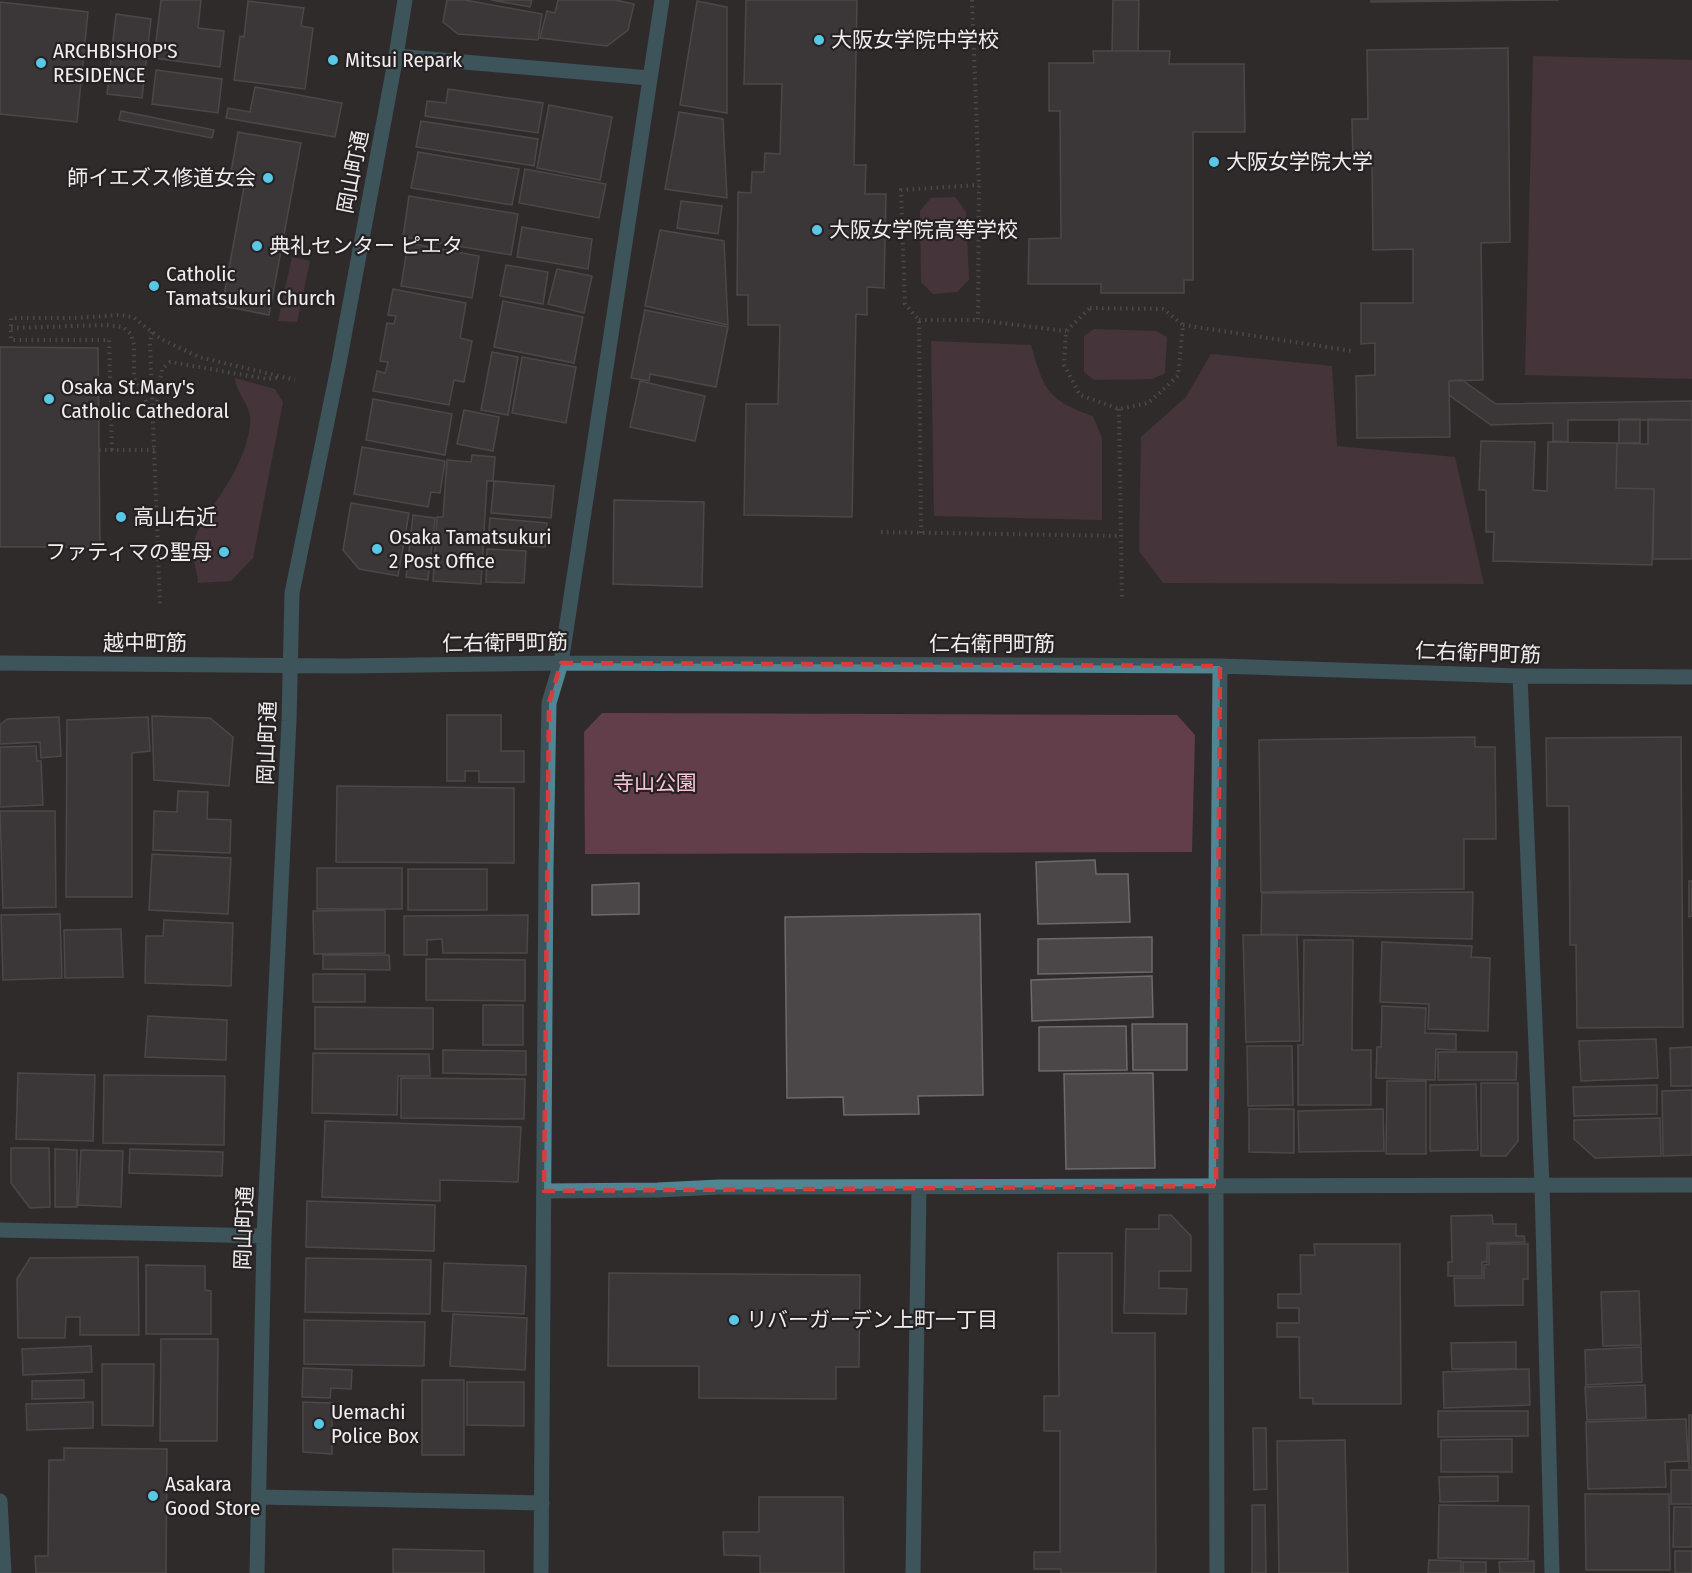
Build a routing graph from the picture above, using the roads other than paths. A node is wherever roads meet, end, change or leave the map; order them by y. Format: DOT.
graph roads {
  1 [pos="405,0"];
  2 [pos="662,0"];
  3 [pos="396,56"];
  4 [pos="649,78"];
  5 [pos="0,663"];
  6 [pos="561,663"];
  7 [pos="291,665"];
  8 [pos="1220,666"];
  9 [pos="1520,676"];
  10 [pos="1692,677"];
  11 [pos="1542,1185"];
  12 [pos="1692,1185"];
  13 [pos="1216,1186"];
  14 [pos="919,1188"];
  15 [pos="544,1191"];
  16 [pos="0,1230"];
  17 [pos="264,1236"];
  18 [pos="259,1497"];
  19 [pos="0,1501"];
  20 [pos="542,1503"];
  21 [pos="4,1573"];
  22 [pos="257,1573"];
  23 [pos="542,1573"];
  24 [pos="914,1573"];
  25 [pos="1218,1573"];
  26 [pos="1552,1573"];
  1 -- 3 [label="street, 岡山町通"];
  2 -- 4 [label="street"];
  3 -- 4 [label="street"];
  3 -- 7 [label="street, 岡山町通"];
  4 -- 6 [label="street"];
  5 -- 7 [label="street, 越中町筋"];
  6 -- 7 [label="street, 仁右衛門町筋"];
  6 -- 8 [label="street, 仁右衛門町筋"];
  6 -- 15 [label="street"];
  7 -- 17 [label="street, 岡山町通"];
  8 -- 9 [label="street, 仁右衛門町筋"];
  8 -- 13 [label="street"];
  9 -- 10 [label="street, 仁右衛門町筋"];
  9 -- 11 [label="street"];
  11 -- 12 [label="street"];
  11 -- 13 [label="street"];
  11 -- 26 [label="street"];
  13 -- 14 [label="street"];
  13 -- 25 [label="street"];
  14 -- 15 [label="street"];
  14 -- 24 [label="street"];
  15 -- 20 [label="street"];
  16 -- 17 [label="street"];
  17 -- 18 [label="street, 岡山町通"];
  18 -- 20 [label="street"];
  18 -- 22 [label="street, 岡山町通"];
  19 -- 21 [label="street"];
  20 -- 23 [label="street"];
}
